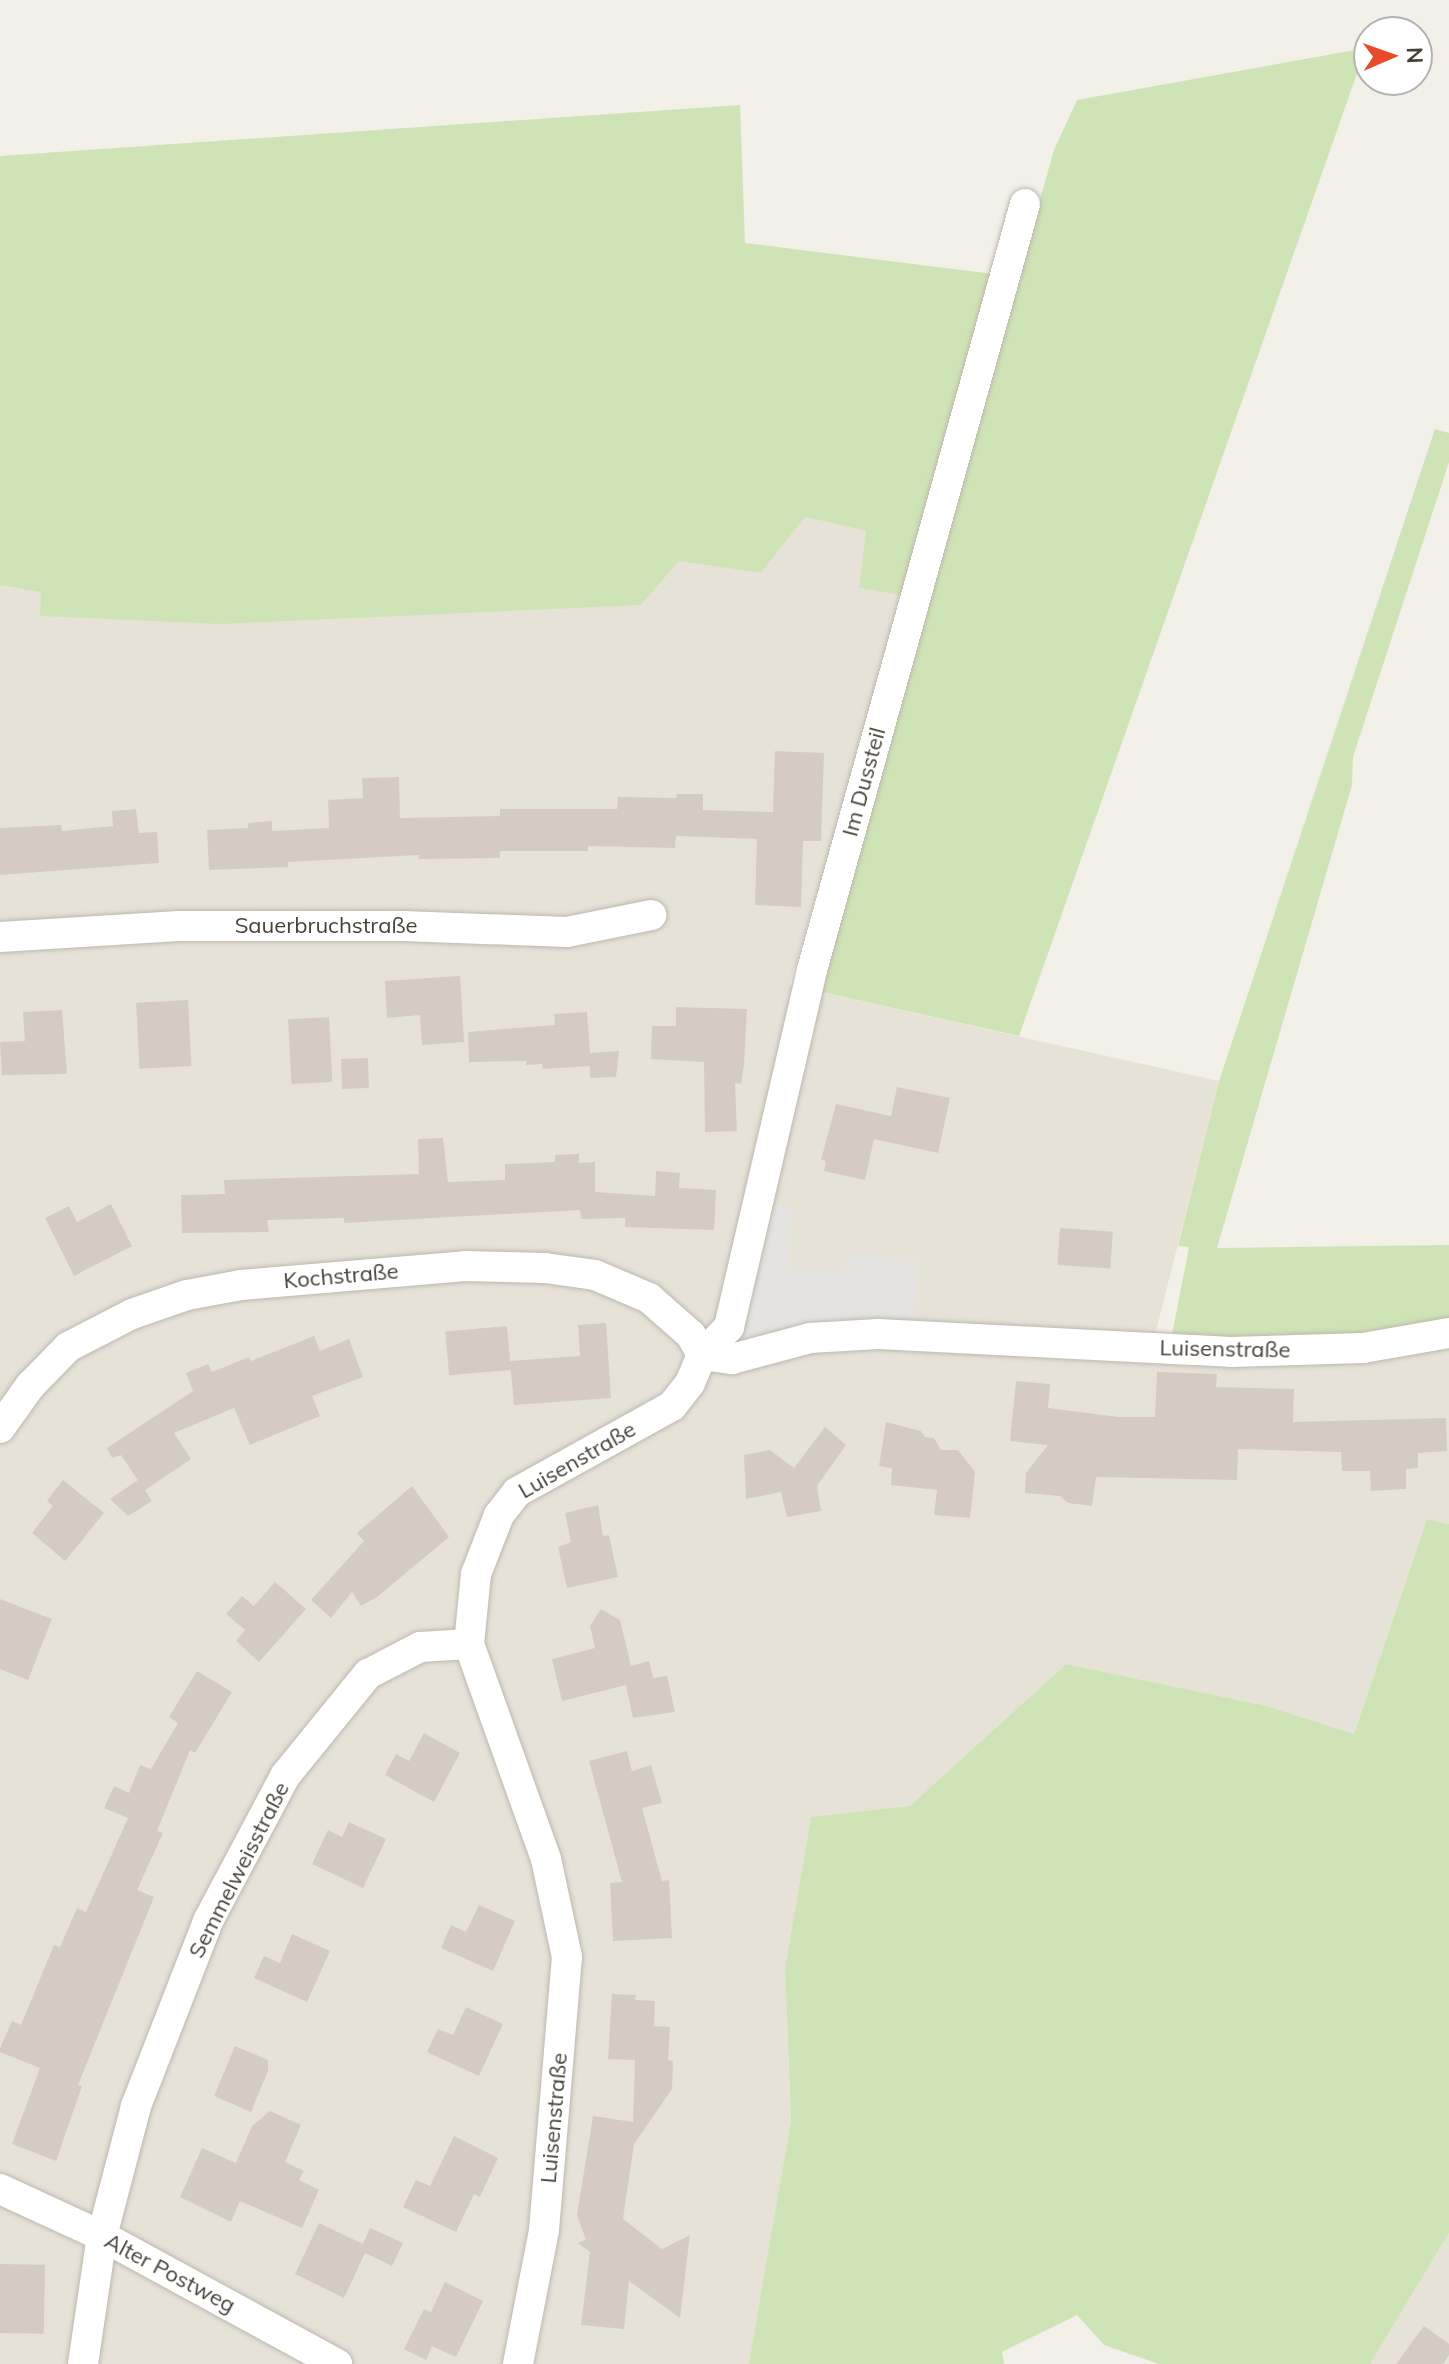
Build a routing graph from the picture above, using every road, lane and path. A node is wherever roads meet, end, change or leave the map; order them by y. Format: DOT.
graph roads {
  1 [pos="1025,204"];
  2 [pos="651,915"];
  3 [pos="0,937"];
  4 [pos="1449,1333"];
  5 [pos="702,1355"];
  6 [pos="0,1428"];
  7 [pos="469,1644"];
  8 [pos="0,2189"];
  9 [pos="102,2236"];
  10 [pos="83,2364"];
  11 [pos="337,2364"];
  12 [pos="518,2364"];
  1 -- 5 [label="street, Im Dussteil"];
  2 -- 3 [label="street, Sauerbruchstraße"];
  4 -- 5 [label="street, Luisenstraße"];
  5 -- 6 [label="street, Kochstraße"];
  5 -- 7 [label="street, Luisenstraße"];
  7 -- 9 [label="street, Semmelweisstraße"];
  7 -- 12 [label="street, Luisenstraße"];
  8 -- 9 [label="street, Alter Postweg"];
  9 -- 10 [label="street, Semmelweisstraße"];
  9 -- 11 [label="street, Alter Postweg"];
}
